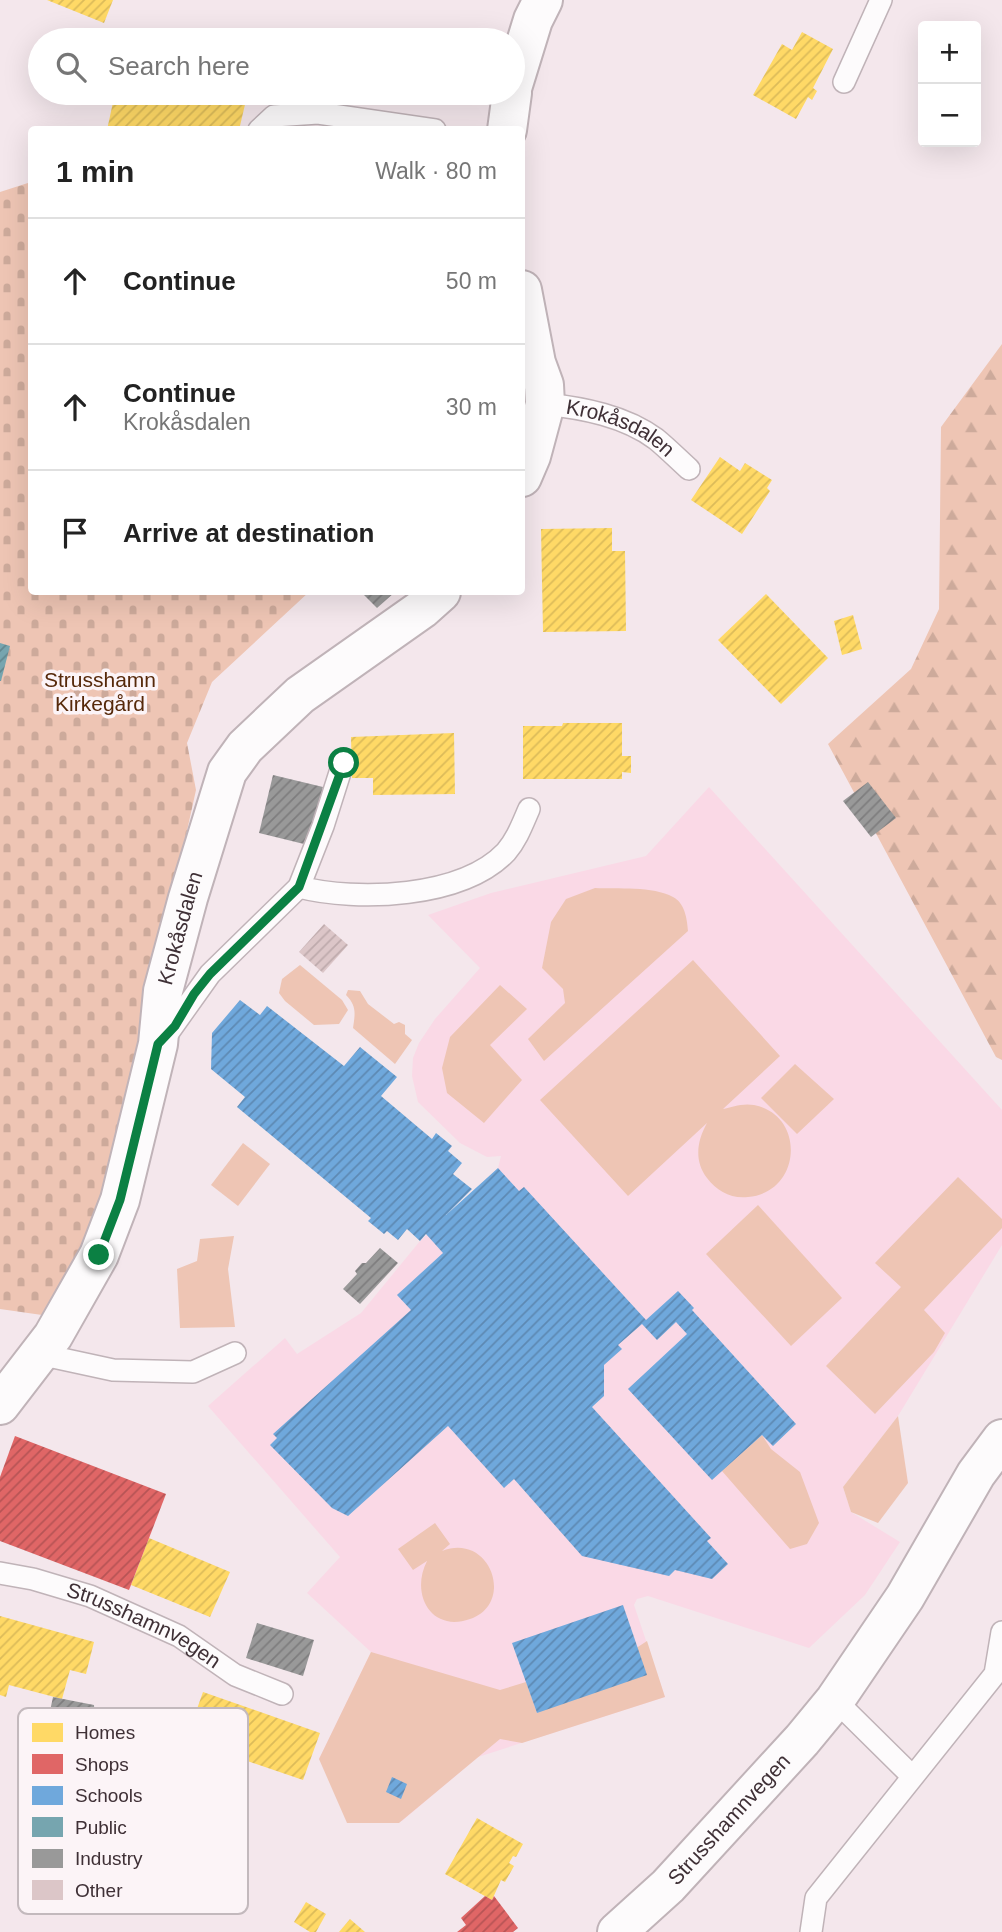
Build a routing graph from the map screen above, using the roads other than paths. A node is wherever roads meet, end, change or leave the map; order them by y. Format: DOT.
graph roads {
  1 [pos="543,0"];
  2 [pos="881,0"];
  3 [pos="525,46"];
  4 [pos="844,82"];
  5 [pos="510,105"];
  6 [pos="263,126"];
  7 [pos="407,126"];
  8 [pos="508,126"];
  9 [pos="525,306"];
  10 [pos="545,404"];
  11 [pos="689,469"];
  12 [pos="525,470"];
  13 [pos="438,595"];
  14 [pos="344,763"];
  15 [pos="529,809"];
  16 [pos="299,887"];
  17 [pos="158,1044"];
  18 [pos="235,1353"];
  19 [pos="39,1354"];
  20 [pos="0,1405"];
  21 [pos="1002,1439"];
  22 [pos="0,1573"];
  23 [pos="1002,1632"];
  24 [pos="282,1693"];
  25 [pos="835,1700"];
  26 [pos="912,1776"];
  27 [pos="617,1932"];
  28 [pos="811,1932"];
  1 -- 3 [label="street"];
  2 -- 4 [label="lane"];
  5 -- 8 [label="street"];
  6 -- 7 [label="lane"];
  9 -- 10 [label="street, Krokåsdalen"];
  10 -- 11 [label="lane, Krokåsdalen"];
  10 -- 12 [label="street, Krokåsdalen"];
  13 -- 17 [label="street, Krokåsdalen"];
  14 -- 16 [label="lane"];
  15 -- 16 [label="lane"];
  16 -- 17 [label="lane"];
  17 -- 19 [label="street, Krokåsdalen"];
  18 -- 19 [label="lane"];
  19 -- 20 [label="street"];
  21 -- 25 [label="street, Strusshamnvegen"];
  22 -- 24 [label="lane, Strusshamnvegen"];
  23 -- 26 [label="lane"];
  25 -- 26 [label="lane"];
  25 -- 27 [label="street, Strusshamnvegen"];
  26 -- 28 [label="lane"];
}
